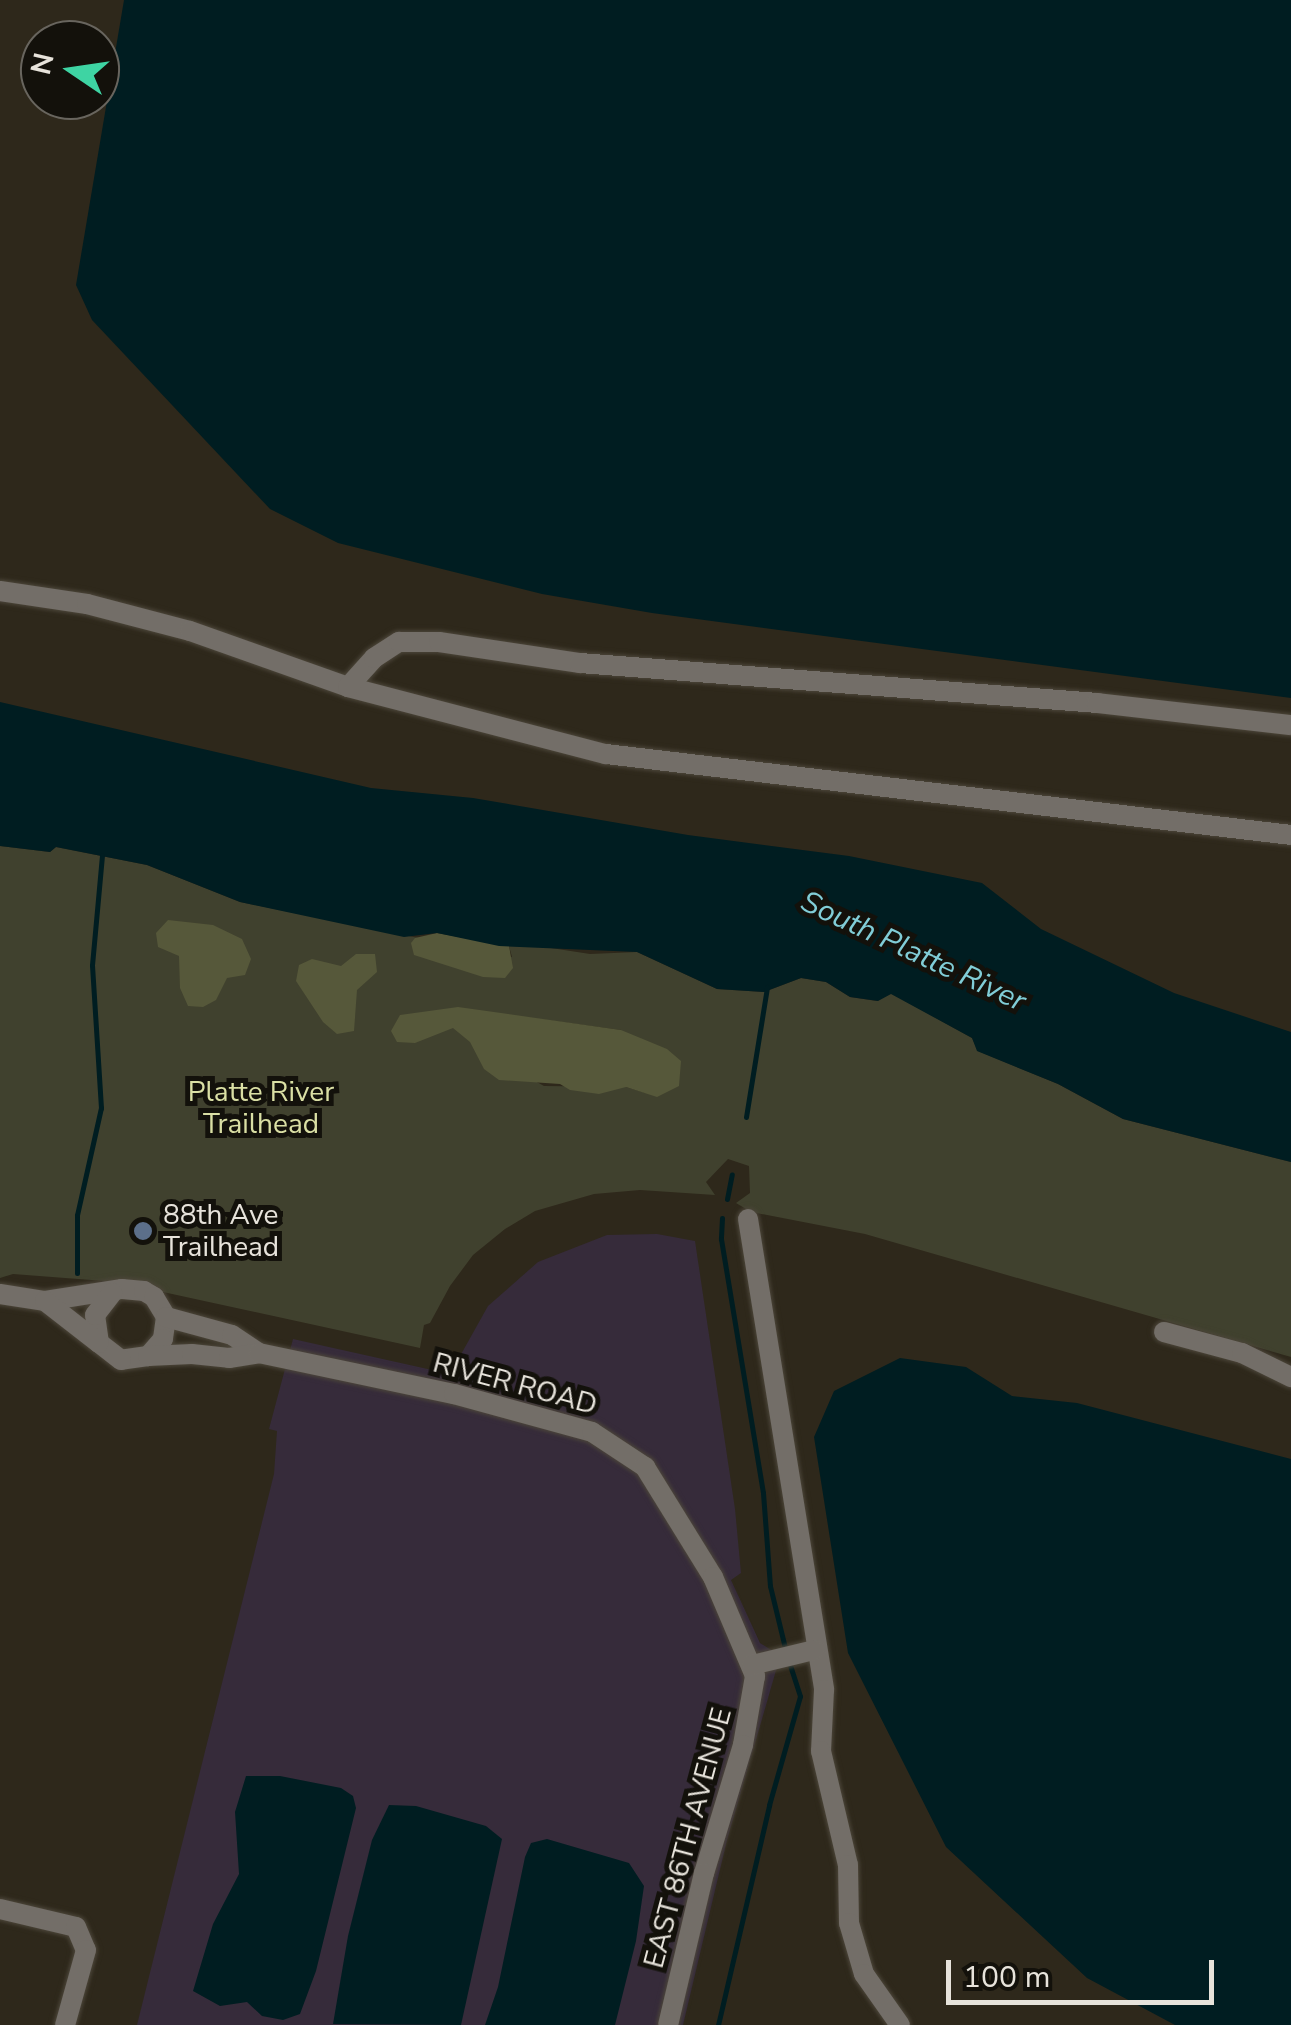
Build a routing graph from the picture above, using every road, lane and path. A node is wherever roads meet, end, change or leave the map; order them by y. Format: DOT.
graph roads {
  1 [pos="0,591"];
  2 [pos="348,687"];
  3 [pos="1291,726"];
  4 [pos="1291,835"];
  5 [pos="748,1219"];
  6 [pos="112,1293"];
  7 [pos="0,1294"];
  8 [pos="45,1301"];
  9 [pos="166,1318"];
  10 [pos="1164,1332"];
  11 [pos="98,1343"];
  12 [pos="258,1352"];
  13 [pos="148,1356"];
  14 [pos="1291,1378"];
  15 [pos="806,1652"];
  16 [pos="760,1663"];
  17 [pos="0,1909"];
  18 [pos="66,2025"];
  19 [pos="668,2025"];
  20 [pos="900,2025"];
  1 -- 2 [label="street"];
  2 -- 3 [label="street"];
  2 -- 4 [label="street"];
  5 -- 15 [label="street"];
  6 -- 8 [label="street"];
  6 -- 9 [label="street"];
  6 -- 11 [label="street"];
  7 -- 8 [label="street"];
  8 -- 11 [label="street"];
  9 -- 12 [label="street, RIVER ROAD"];
  9 -- 13 [label="street"];
  10 -- 14 [label="street"];
  11 -- 13 [label="street"];
  12 -- 13 [label="street, RIVER ROAD"];
  12 -- 16 [label="street, RIVER ROAD"];
  15 -- 16 [label="street"];
  15 -- 20 [label="street"];
  16 -- 19 [label="street, EAST 86TH AVENUE"];
  17 -- 18 [label="street"];
}
